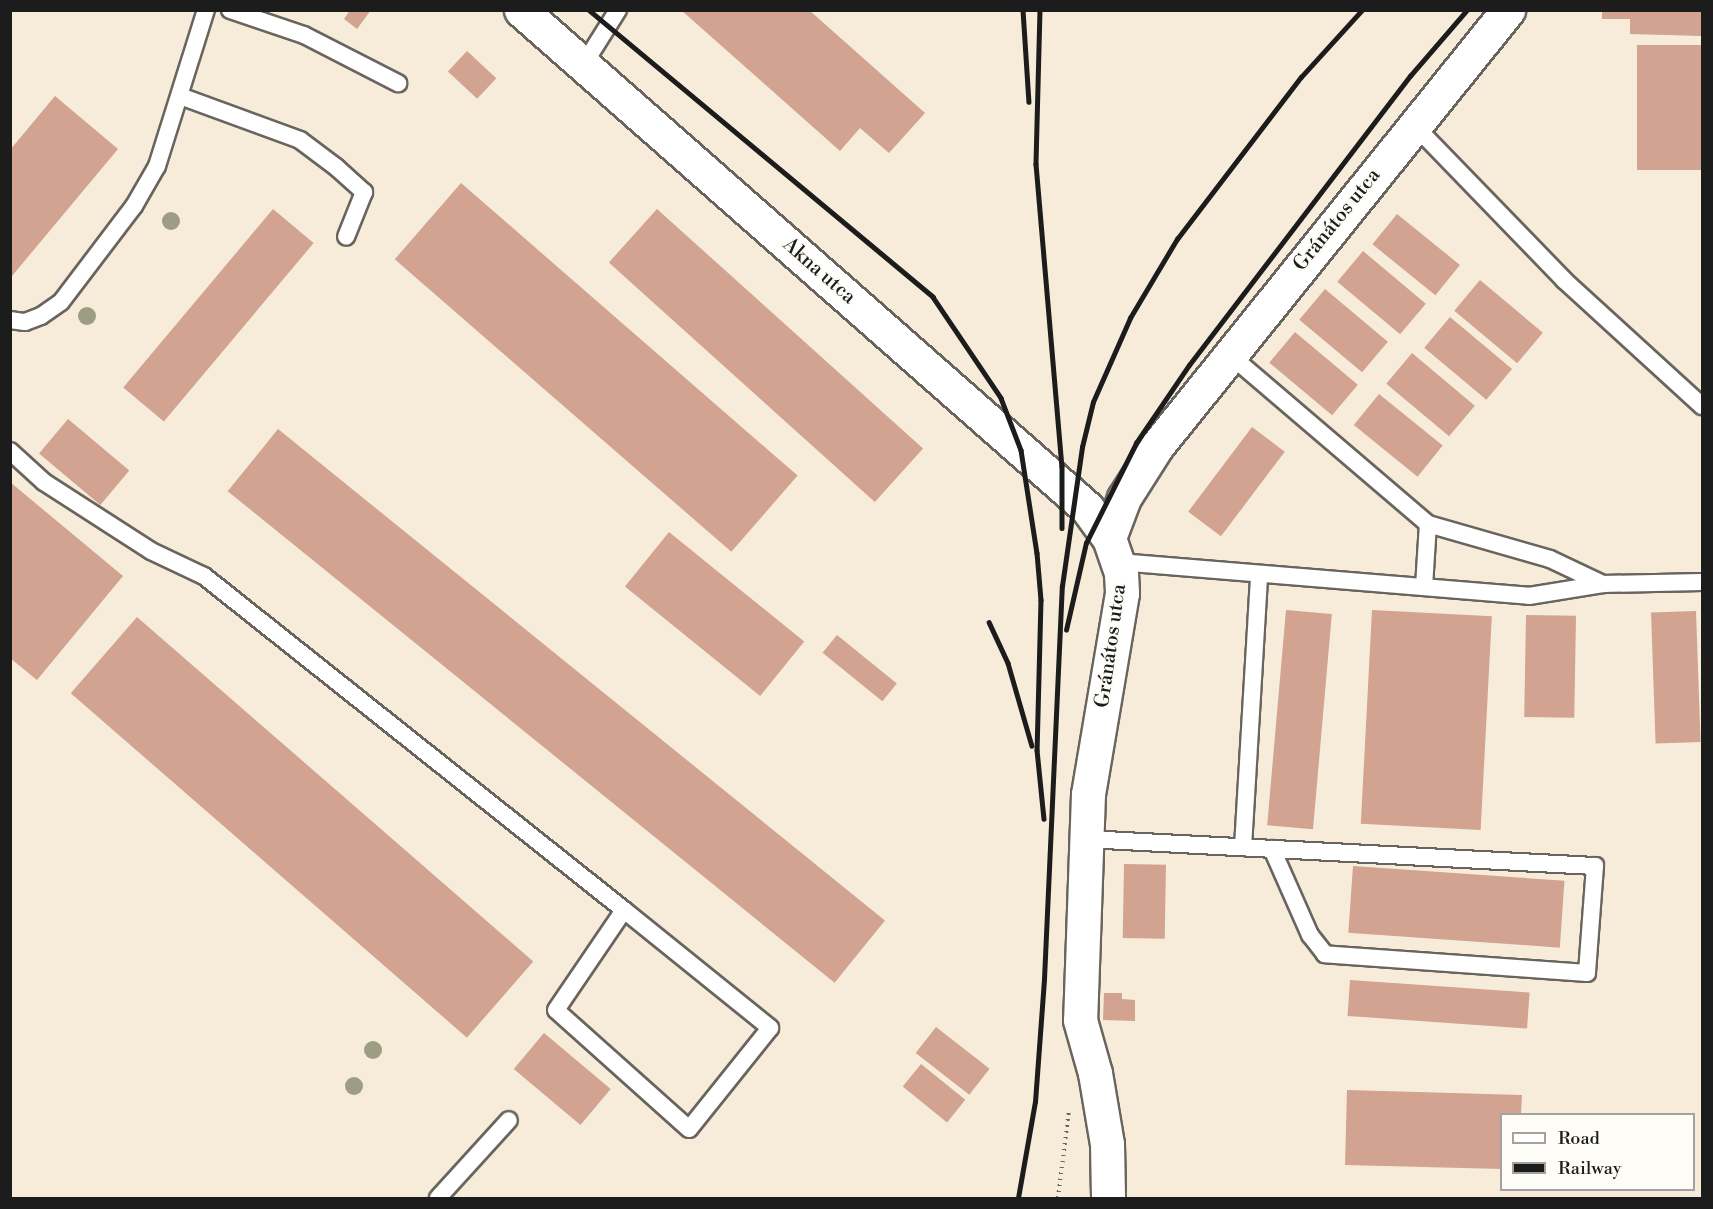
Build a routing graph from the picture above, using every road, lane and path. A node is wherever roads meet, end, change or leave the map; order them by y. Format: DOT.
graph roads {
  1 [pos="206,10"];
  2 [pos="230,10"];
  3 [pos="521,10"];
  4 [pos="618,10"];
  5 [pos="1508,10"];
  6 [pos="584,64"];
  7 [pos="398,83"];
  8 [pos="180,96"];
  9 [pos="1414,125"];
  10 [pos="346,237"];
  11 [pos="10,320"];
  12 [pos="1229,354"];
  13 [pos="1702,406"];
  14 [pos="10,451"];
  15 [pos="1428,524"];
  16 [pos="1114,550"];
  17 [pos="1259,574"];
  18 [pos="1702,582"];
  19 [pos="1603,584"];
  20 [pos="1424,587"];
  21 [pos="1086,839"];
  22 [pos="1243,847"];
  23 [pos="1272,849"];
  24 [pos="624,910"];
  25 [pos="509,1120"];
  26 [pos="438,1198"];
  27 [pos="1108,1198"];
  1 -- 8 [label="lane"];
  2 -- 7 [label="lane"];
  3 -- 6 [label="street, Akna utca"];
  4 -- 6 [label="lane"];
  5 -- 9 [label="street, Gránátos utca"];
  6 -- 16 [label="street, Akna utca"];
  8 -- 10 [label="lane"];
  8 -- 11 [label="lane"];
  9 -- 12 [label="street, Gránátos utca"];
  9 -- 13 [label="lane"];
  12 -- 15 [label="lane"];
  12 -- 16 [label="street, Gránátos utca"];
  14 -- 24 [label="lane"];
  15 -- 19 [label="lane"];
  15 -- 20 [label="lane"];
  16 -- 17 [label="lane"];
  16 -- 21 [label="street, Gránátos utca"];
  17 -- 20 [label="lane"];
  17 -- 22 [label="lane"];
  18 -- 19 [label="lane"];
  19 -- 20 [label="lane"];
  21 -- 22 [label="lane"];
  21 -- 27 [label="street, Gránátos utca"];
  22 -- 23 [label="lane"];
  23 -- 23 [label="lane"];
  24 -- 24 [label="lane"];
  25 -- 26 [label="lane"];
}
